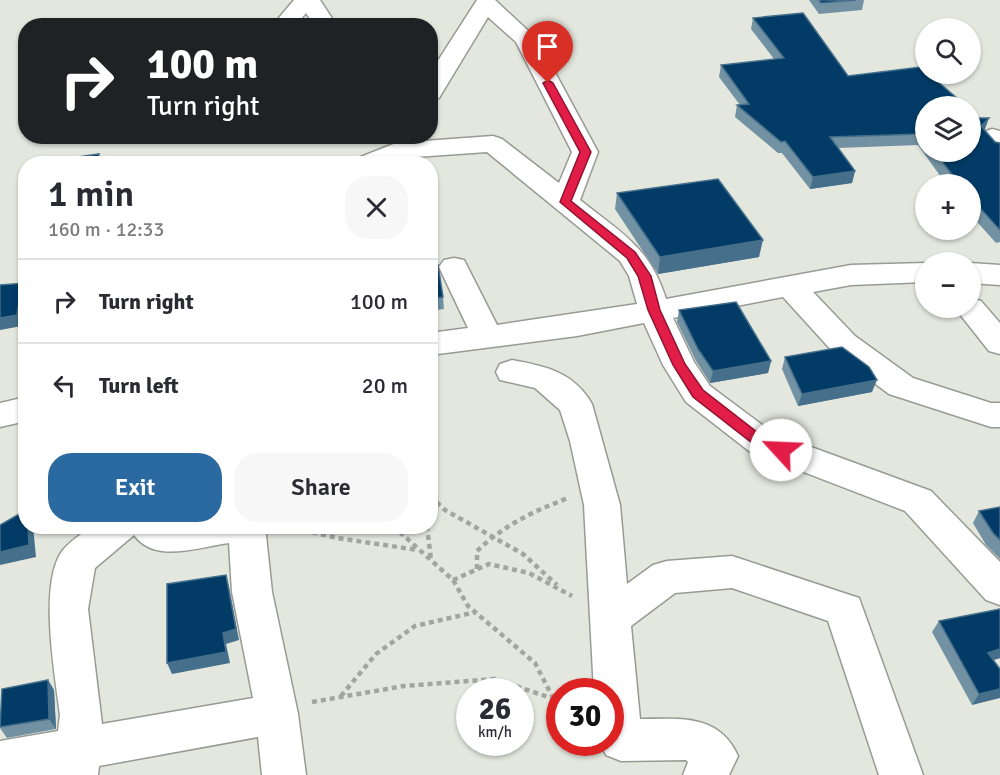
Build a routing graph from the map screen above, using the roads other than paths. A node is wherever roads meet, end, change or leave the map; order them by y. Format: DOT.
graph roads {
  1 [pos="308,0"];
  2 [pos="291,18"];
  3 [pos="320,18"];
  4 [pos="438,80"];
  5 [pos="388,154"];
  6 [pos="565,202"];
  7 [pos="454,267"];
  8 [pos="915,272"];
  9 [pos="981,274"];
  10 [pos="1000,275"];
  11 [pos="790,286"];
  12 [pos="654,310"];
  13 [pos="978,318"];
  14 [pos="488,337"];
  15 [pos="438,343"];
  16 [pos="1000,344"];
  17 [pos="512,372"];
  18 [pos="18,411"];
  19 [pos="0,415"];
  20 [pos="1000,415"];
  21 [pos="110,534"];
  22 [pos="155,534"];
  23 [pos="180,534"];
  24 [pos="247,534"];
  25 [pos="1000,588"];
  26 [pos="611,627"];
  27 [pos="277,714"];
  28 [pos="0,762"];
  29 [pos="77,763"];
  30 [pos="284,775"];
  31 [pos="705,775"];
  32 [pos="901,775"];
  1 -- 2 [label="street"];
  1 -- 3 [label="street"];
  4 -- 6 [label="street"];
  5 -- 6 [label="street"];
  6 -- 12 [label="street"];
  7 -- 14 [label="street"];
  8 -- 11 [label="street"];
  9 -- 10 [label="street"];
  11 -- 12 [label="street"];
  11 -- 20 [label="street"];
  12 -- 14 [label="street"];
  12 -- 25 [label="street"];
  13 -- 16 [label="street"];
  14 -- 15 [label="street"];
  17 -- 26 [label="street"];
  18 -- 19 [label="street"];
  21 -- 29 [label="street"];
  22 -- 23 [label="street"];
  24 -- 27 [label="street"];
  26 -- 31 [label="street"];
  26 -- 32 [label="street"];
  27 -- 29 [label="street"];
  27 -- 30 [label="street"];
  28 -- 29 [label="street"];
}
